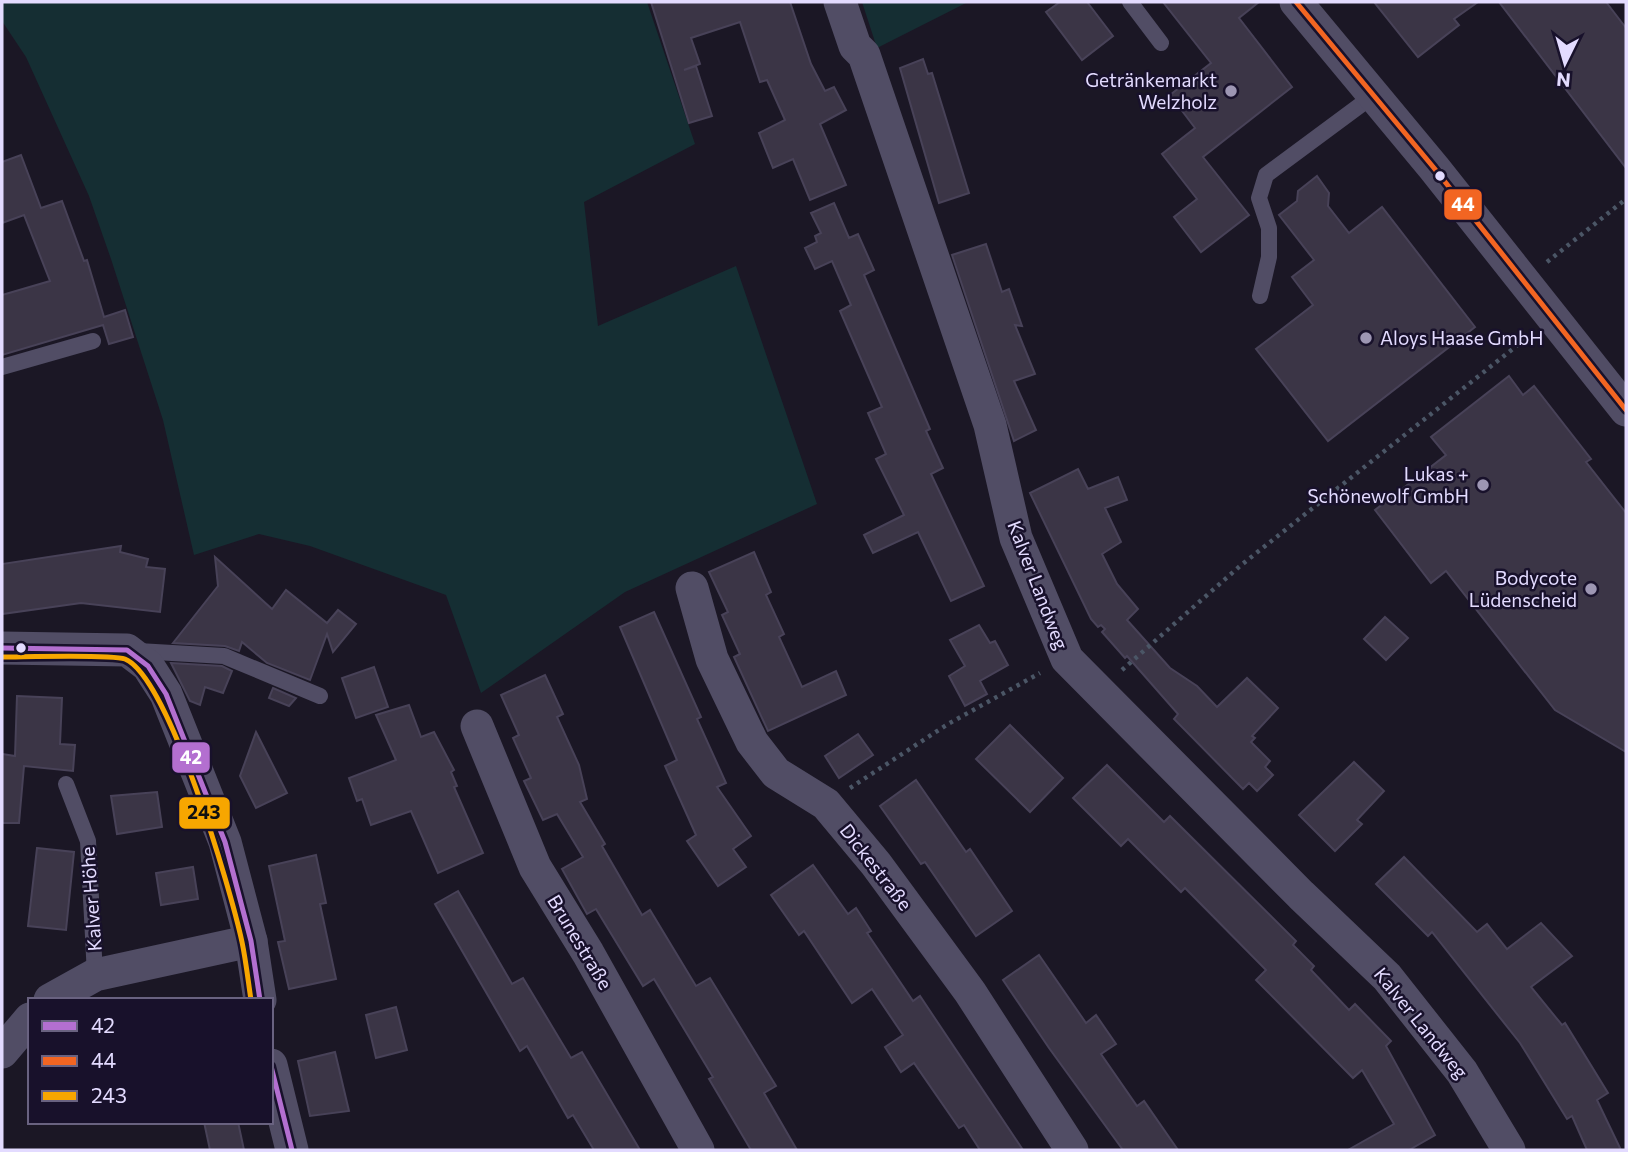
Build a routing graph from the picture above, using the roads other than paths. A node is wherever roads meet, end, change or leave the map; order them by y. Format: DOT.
graph roads {
  1 [pos="840,2"];
  2 [pos="1129,2"];
  3 [pos="1296,2"];
  4 [pos="1161,43"];
  5 [pos="1374,95"];
  6 [pos="1260,296"];
  7 [pos="93,341"];
  8 [pos="2,367"];
  9 [pos="1626,410"];
  10 [pos="692,588"];
  11 [pos="2,648"];
  12 [pos="127,650"];
  13 [pos="320,695"];
  14 [pos="477,726"];
  15 [pos="66,784"];
  16 [pos="251,942"];
  17 [pos="95,975"];
  18 [pos="54,998"];
  19 [pos="260,998"];
  20 [pos="28,1021"];
  21 [pos="2,1052"];
  22 [pos="273,1073"];
  23 [pos="292,1150"];
  24 [pos="698,1150"];
  25 [pos="1072,1150"];
  26 [pos="1509,1150"];
  1 -- 26 [label="street, Kalver Landweg"];
  2 -- 4 [label="lane"];
  3 -- 5 [label="street"];
  5 -- 6 [label="lane"];
  5 -- 9 [label="street"];
  7 -- 8 [label="lane"];
  10 -- 25 [label="street, Dickestraße"];
  11 -- 12 [label="street"];
  12 -- 13 [label="lane"];
  12 -- 16 [label="street"];
  14 -- 24 [label="street, Brunestraße"];
  15 -- 17 [label="lane, Kalver Höhe"];
  16 -- 17 [label="street, Kalver Höhe"];
  16 -- 19 [label="street"];
  17 -- 18 [label="street, Kalver Höhe"];
  20 -- 21 [label="street"];
  22 -- 23 [label="street"];
}
